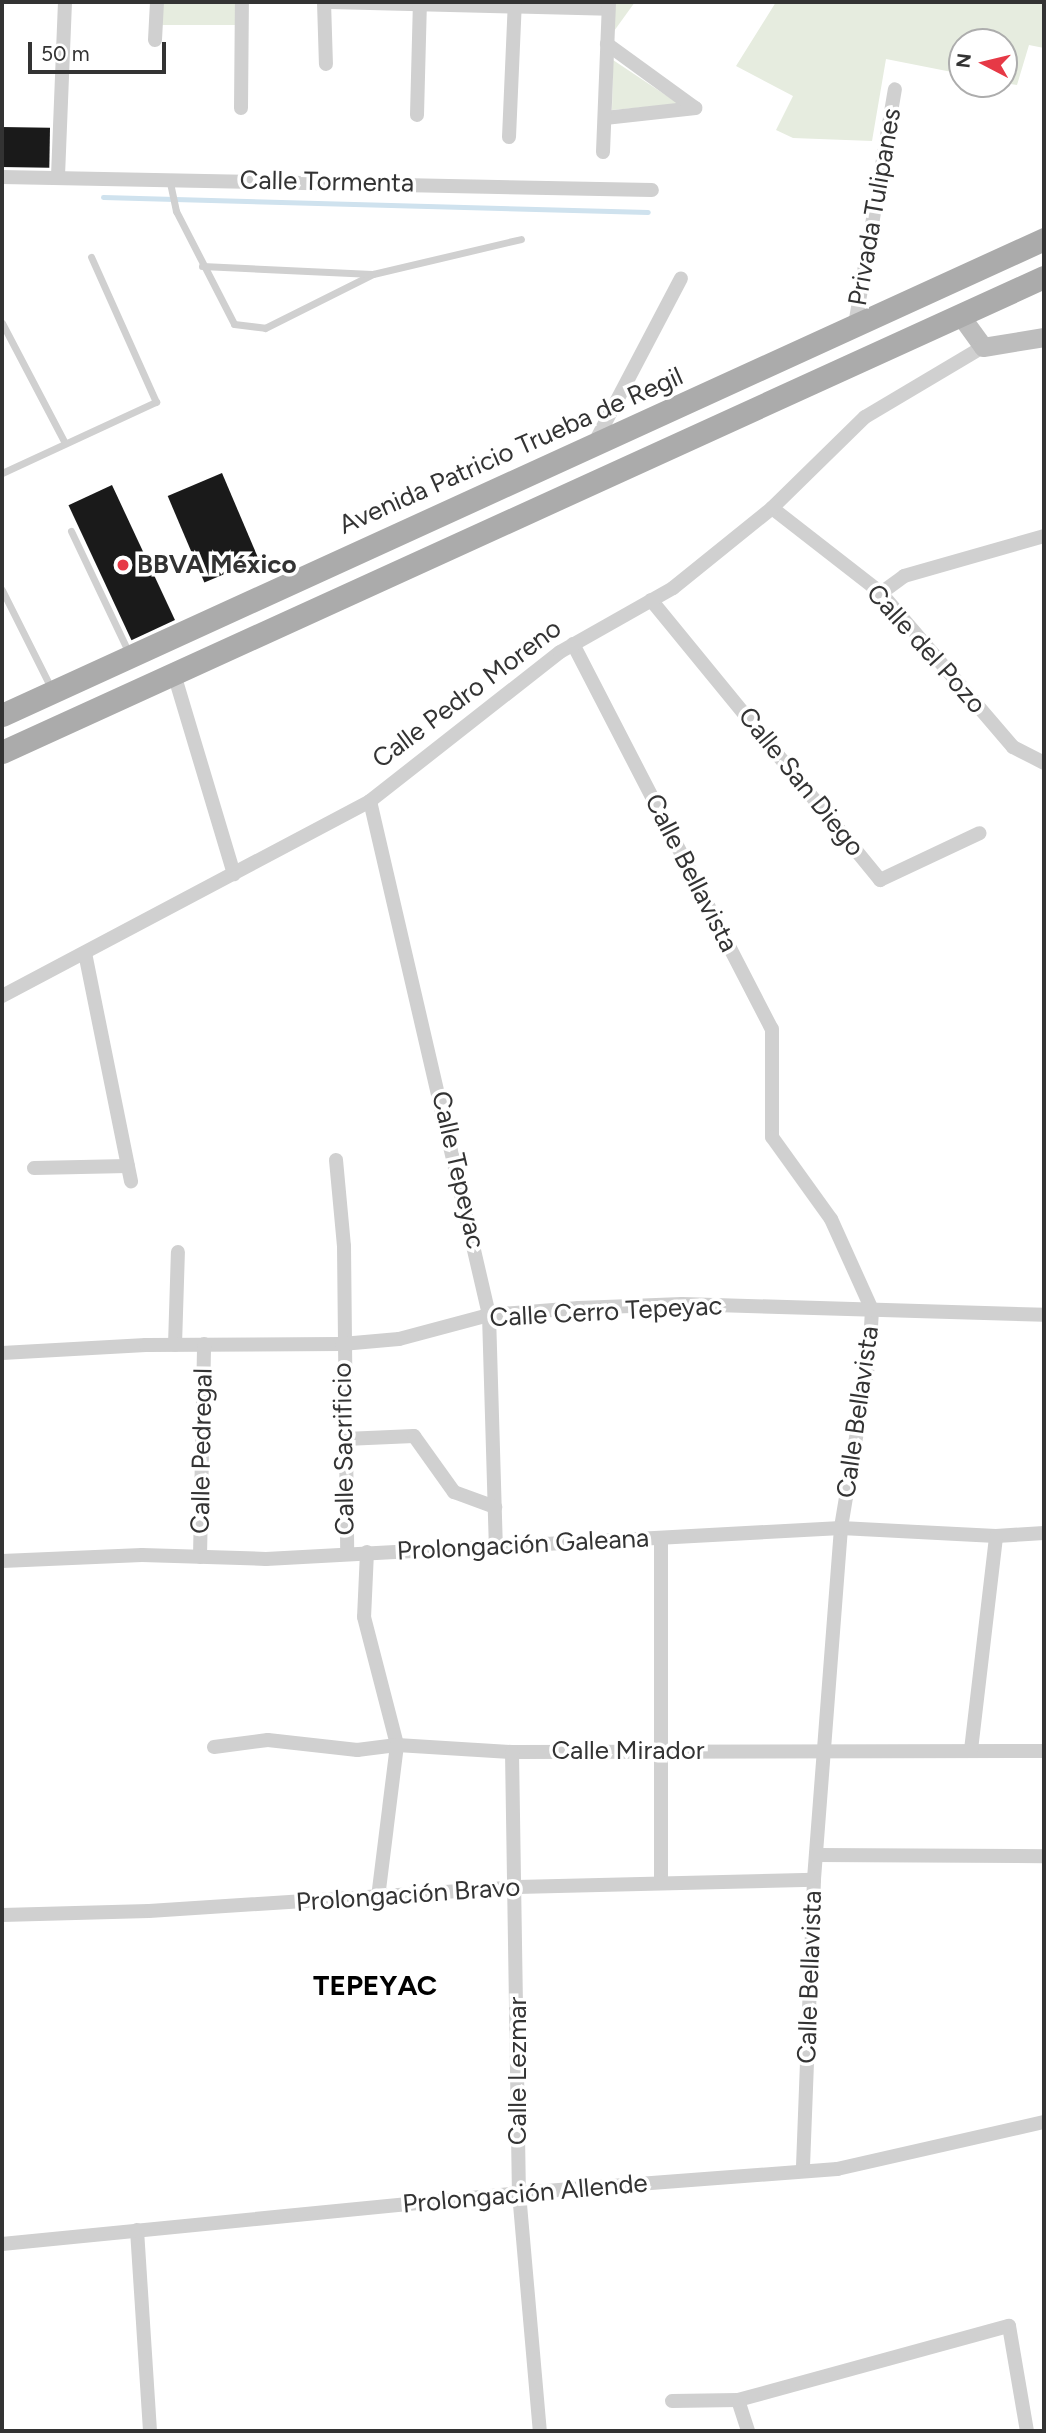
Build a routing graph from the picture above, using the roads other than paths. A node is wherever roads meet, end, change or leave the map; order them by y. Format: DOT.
graph roads {
  1 [pos="65,2"];
  2 [pos="157,2"];
  3 [pos="242,2"];
  4 [pos="324,2"];
  5 [pos="330,2"];
  6 [pos="420,4"];
  7 [pos="515,5"];
  8 [pos="609,5"];
  9 [pos="155,40"];
  10 [pos="607,44"];
  11 [pos="326,64"];
  12 [pos="895,89"];
  13 [pos="241,108"];
  14 [pos="417,115"];
  15 [pos="605,118"];
  16 [pos="509,137"];
  17 [pos="603,152"];
  18 [pos="58,176"];
  19 [pos="2,177"];
  20 [pos="169,178"];
  21 [pos="652,190"];
  22 [pos="522,239"];
  23 [pos="1044,239"];
  24 [pos="91,257"];
  25 [pos="202,266"];
  26 [pos="373,274"];
  27 [pos="1044,277"];
  28 [pos="681,278"];
  29 [pos="960,316"];
  30 [pos="2,323"];
  31 [pos="855,325"];
  32 [pos="1044,337"];
  33 [pos="983,347"];
  34 [pos="64,442"];
  35 [pos="594,444"];
  36 [pos="2,472"];
  37 [pos="772,508"];
  38 [pos="71,531"];
  39 [pos="1044,536"];
  40 [pos="2,590"];
  41 [pos="881,593"];
  42 [pos="651,600"];
  43 [pos="573,643"];
  44 [pos="130,655"];
  45 [pos="174,674"];
  46 [pos="53,691"];
  47 [pos="2,715"];
  48 [pos="2,752"];
  49 [pos="1044,763"];
  50 [pos="370,801"];
  51 [pos="980,833"];
  52 [pos="234,874"];
  53 [pos="85,953"];
  54 [pos="2,996"];
  55 [pos="336,1160"];
  56 [pos="128,1166"];
  57 [pos="34,1168"];
  58 [pos="131,1181"];
  59 [pos="178,1252"];
  60 [pos="872,1310"];
  61 [pos="489,1315"];
  62 [pos="1044,1315"];
  63 [pos="204,1344"];
  64 [pos="175,1345"];
  65 [pos="342,1345"];
  66 [pos="2,1353"];
  67 [pos="345,1439"];
  68 [pos="495,1507"];
  69 [pos="841,1528"];
  70 [pos="1044,1533"];
  71 [pos="996,1536"];
  72 [pos="661,1538"];
  73 [pos="496,1546"];
  74 [pos="367,1552"];
  75 [pos="347,1554"];
  76 [pos="200,1557"];
  77 [pos="2,1561"];
  78 [pos="397,1745"];
  79 [pos="214,1747"];
  80 [pos="825,1750"];
  81 [pos="971,1750"];
  82 [pos="658,1751"];
  83 [pos="1044,1751"];
  84 [pos="512,1752"];
  85 [pos="816,1855"];
  86 [pos="1044,1856"];
  87 [pos="814,1880"];
  88 [pos="661,1883"];
  89 [pos="517,1887"];
  90 [pos="378,1896"];
  91 [pos="2,1915"];
  92 [pos="1044,2122"];
  93 [pos="803,2171"];
  94 [pos="519,2193"];
  95 [pos="137,2230"];
  96 [pos="2,2244"];
  97 [pos="738,2399"];
  98 [pos="671,2401"];
  99 [pos="150,2431"];
  100 [pos="540,2431"];
  101 [pos="748,2431"];
  102 [pos="1027,2431"];
  1 -- 18 [label="street"];
  2 -- 9 [label="street"];
  3 -- 13 [label="street"];
  4 -- 11 [label="street"];
  5 -- 6 [label="street"];
  6 -- 7 [label="street"];
  6 -- 14 [label="street"];
  7 -- 8 [label="street"];
  7 -- 16 [label="street"];
  8 -- 10 [label="street"];
  10 -- 15 [label="street"];
  10 -- 15 [label="street"];
  12 -- 31 [label="street, Privada Tulipanes"];
  15 -- 17 [label="street"];
  18 -- 19 [label="street, Calle Tormenta"];
  18 -- 20 [label="street, Calle Tormenta"];
  20 -- 21 [label="street, Calle Tormenta"];
  20 -- 25 [label="lane"];
  22 -- 26 [label="lane"];
  23 -- 31 [label="main road, Avenida Patricio Trueba de Regil"];
  24 -- 34 [label="lane"];
  25 -- 26 [label="lane"];
  25 -- 26 [label="lane"];
  27 -- 29 [label="main road"];
  28 -- 35 [label="street"];
  29 -- 33 [label="street"];
  29 -- 45 [label="main road"];
  30 -- 34 [label="lane"];
  31 -- 35 [label="main road, Avenida Patricio Trueba de Regil"];
  32 -- 33 [label="street, Calle Pedro Moreno"];
  33 -- 37 [label="street, Calle Pedro Moreno"];
  34 -- 36 [label="lane"];
  35 -- 44 [label="main road, Avenida Patricio Trueba de Regil"];
  37 -- 41 [label="street, Calle del Pozo"];
  37 -- 42 [label="street, Calle Pedro Moreno"];
  38 -- 44 [label="lane"];
  39 -- 41 [label="street"];
  40 -- 46 [label="lane"];
  41 -- 49 [label="street, Calle del Pozo"];
  42 -- 43 [label="street, Calle Pedro Moreno"];
  42 -- 51 [label="street, Calle San Diego"];
  43 -- 50 [label="street, Calle Pedro Moreno"];
  43 -- 60 [label="street, Calle Bellavista"];
  44 -- 46 [label="main road, Avenida Patricio Trueba de Regil"];
  45 -- 48 [label="main road"];
  45 -- 52 [label="street"];
  46 -- 47 [label="main road, Avenida Patricio Trueba de Regil"];
  50 -- 52 [label="street, Calle Pedro Moreno"];
  50 -- 61 [label="street, Calle Tepeyac"];
  52 -- 53 [label="street, Calle Pedro Moreno"];
  53 -- 54 [label="street, Calle Pedro Moreno"];
  53 -- 56 [label="street"];
  55 -- 65 [label="street, Calle Sacrificio"];
  56 -- 57 [label="street"];
  56 -- 58 [label="street"];
  59 -- 64 [label="street"];
  60 -- 61 [label="street, Calle Cerro Tepeyac"];
  60 -- 62 [label="street, Calle Cerro Tepeyac"];
  60 -- 69 [label="street, Calle Bellavista"];
  61 -- 65 [label="street, Calle Cerro Tepeyac"];
  61 -- 68 [label="street, Calle Tepeyac"];
  63 -- 64 [label="street, Calle Cerro Tepeyac"];
  63 -- 65 [label="street, Calle Cerro Tepeyac"];
  63 -- 76 [label="street, Calle Pedregal"];
  64 -- 66 [label="street, Calle Cerro Tepeyac"];
  65 -- 67 [label="street, Calle Sacrificio"];
  67 -- 68 [label="street"];
  67 -- 75 [label="street, Calle Sacrificio"];
  68 -- 73 [label="street, Calle Tepeyac"];
  69 -- 71 [label="street, Prolongación Galeana"];
  69 -- 72 [label="street, Prolongación Galeana"];
  69 -- 80 [label="street, Calle Bellavista"];
  70 -- 71 [label="street, Prolongación Galeana"];
  71 -- 81 [label="street"];
  72 -- 73 [label="street, Prolongación Galeana"];
  72 -- 82 [label="street"];
  73 -- 74 [label="street, Prolongación Galeana"];
  74 -- 75 [label="street, Prolongación Galeana"];
  74 -- 78 [label="street, Calle Sacrificio"];
  75 -- 76 [label="street, Prolongación Galeana"];
  76 -- 77 [label="street, Prolongación Galeana"];
  78 -- 79 [label="street, Calle Mirador"];
  78 -- 84 [label="street, Calle Mirador"];
  78 -- 90 [label="street, Calle Sacrificio"];
  80 -- 81 [label="street, Calle Mirador"];
  80 -- 82 [label="street, Calle Mirador"];
  80 -- 85 [label="street, Calle Bellavista"];
  81 -- 83 [label="street, Calle Mirador"];
  82 -- 84 [label="street, Calle Mirador"];
  82 -- 88 [label="street"];
  84 -- 89 [label="street, Calle Lezmar"];
  85 -- 86 [label="street"];
  85 -- 87 [label="street, Calle Bellavista"];
  87 -- 88 [label="street, Prolongación Bravo"];
  87 -- 93 [label="street, Calle Bellavista"];
  88 -- 89 [label="street, Prolongación Bravo"];
  89 -- 90 [label="street, Prolongación Bravo"];
  89 -- 94 [label="street, Calle Lezmar"];
  90 -- 91 [label="street, Prolongación Bravo"];
  92 -- 93 [label="street, Prolongación Allende"];
  93 -- 94 [label="street, Prolongación Allende"];
  94 -- 95 [label="street, Prolongación Allende"];
  94 -- 100 [label="street, Calle Lezmar"];
  95 -- 96 [label="street, Prolongación Allende"];
  95 -- 99 [label="street"];
  97 -- 98 [label="street"];
  97 -- 101 [label="street"];
  97 -- 102 [label="street"];
}
